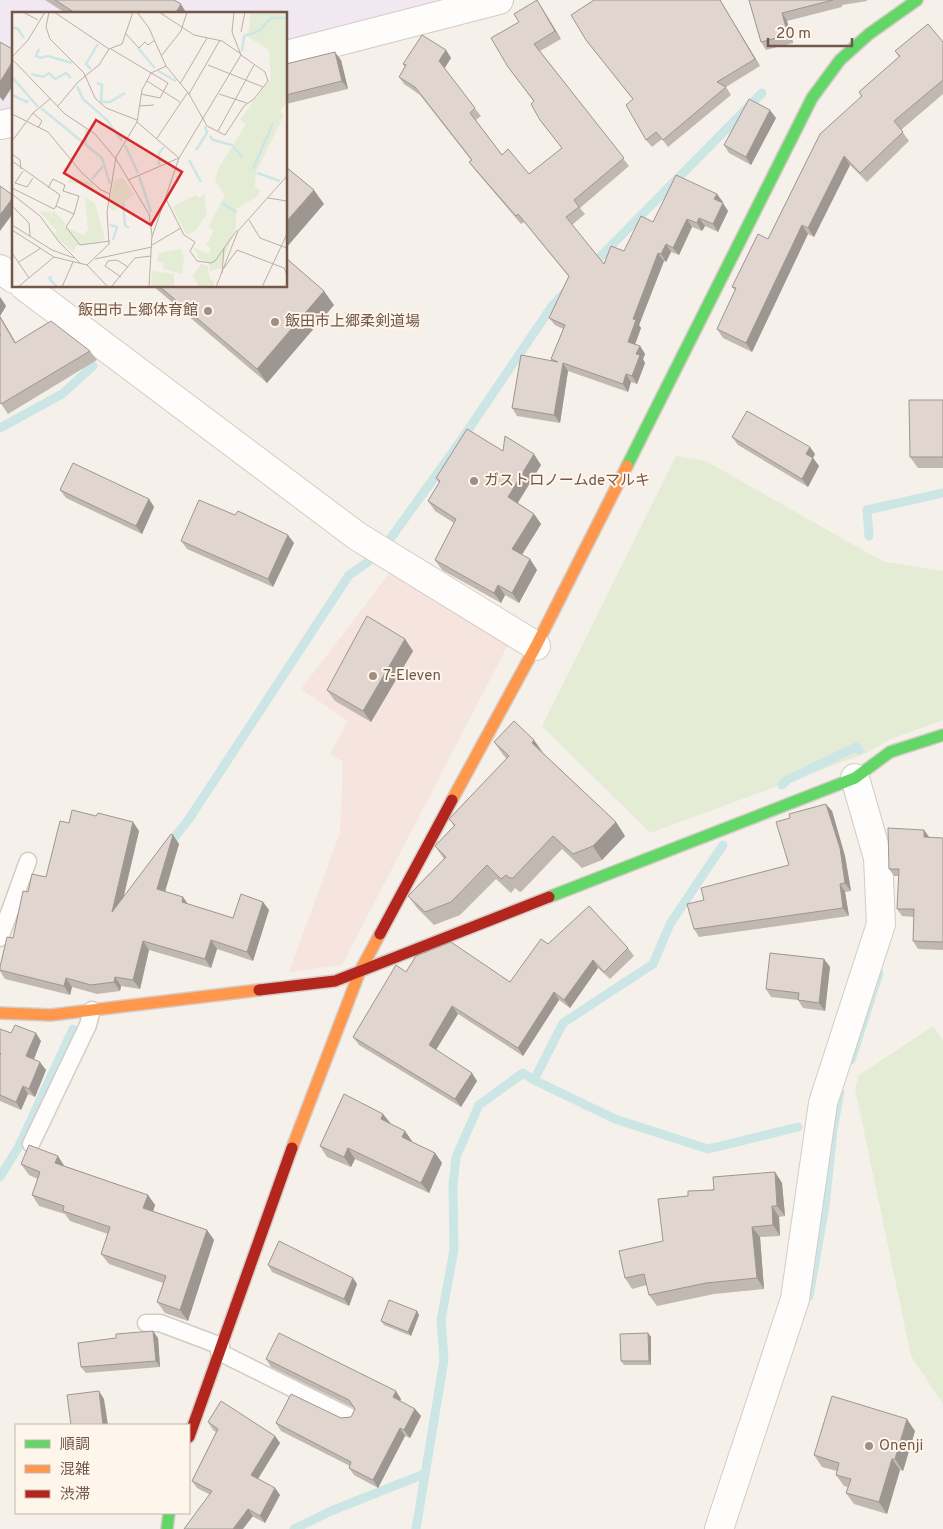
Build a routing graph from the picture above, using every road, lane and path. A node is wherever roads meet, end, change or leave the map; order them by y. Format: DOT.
graph roads {
  1 [pos="917,0"];
  2 [pos="487,2"];
  3 [pos="288,54"];
  4 [pos="0,268"];
  5 [pos="12,277"];
  6 [pos="27,288"];
  7 [pos="536,646"];
  8 [pos="943,735"];
  9 [pos="855,778"];
  10 [pos="28,861"];
  11 [pos="0,938"];
  12 [pos="360,971"];
  13 [pos="92,1010"];
  14 [pos="0,1013"];
  15 [pos="31,1144"];
  16 [pos="146,1323"];
  17 [pos="220,1349"];
  18 [pos="350,1417"];
  19 [pos="190,1434"];
  20 [pos="169,1514"];
  21 [pos="167,1529"];
  22 [pos="719,1529"];
  1 -- 7 [label="street"];
  2 -- 3 [label="street"];
  4 -- 5 [label="street"];
  6 -- 7 [label="street"];
  7 -- 12 [label="street"];
  8 -- 9 [label="street"];
  9 -- 12 [label="street"];
  9 -- 22 [label="street"];
  10 -- 11 [label="lane"];
  12 -- 13 [label="street"];
  12 -- 17 [label="street"];
  13 -- 14 [label="street"];
  13 -- 15 [label="lane"];
  16 -- 17 [label="lane"];
  17 -- 18 [label="lane"];
  17 -- 19 [label="street"];
  20 -- 21 [label="street"];
}
